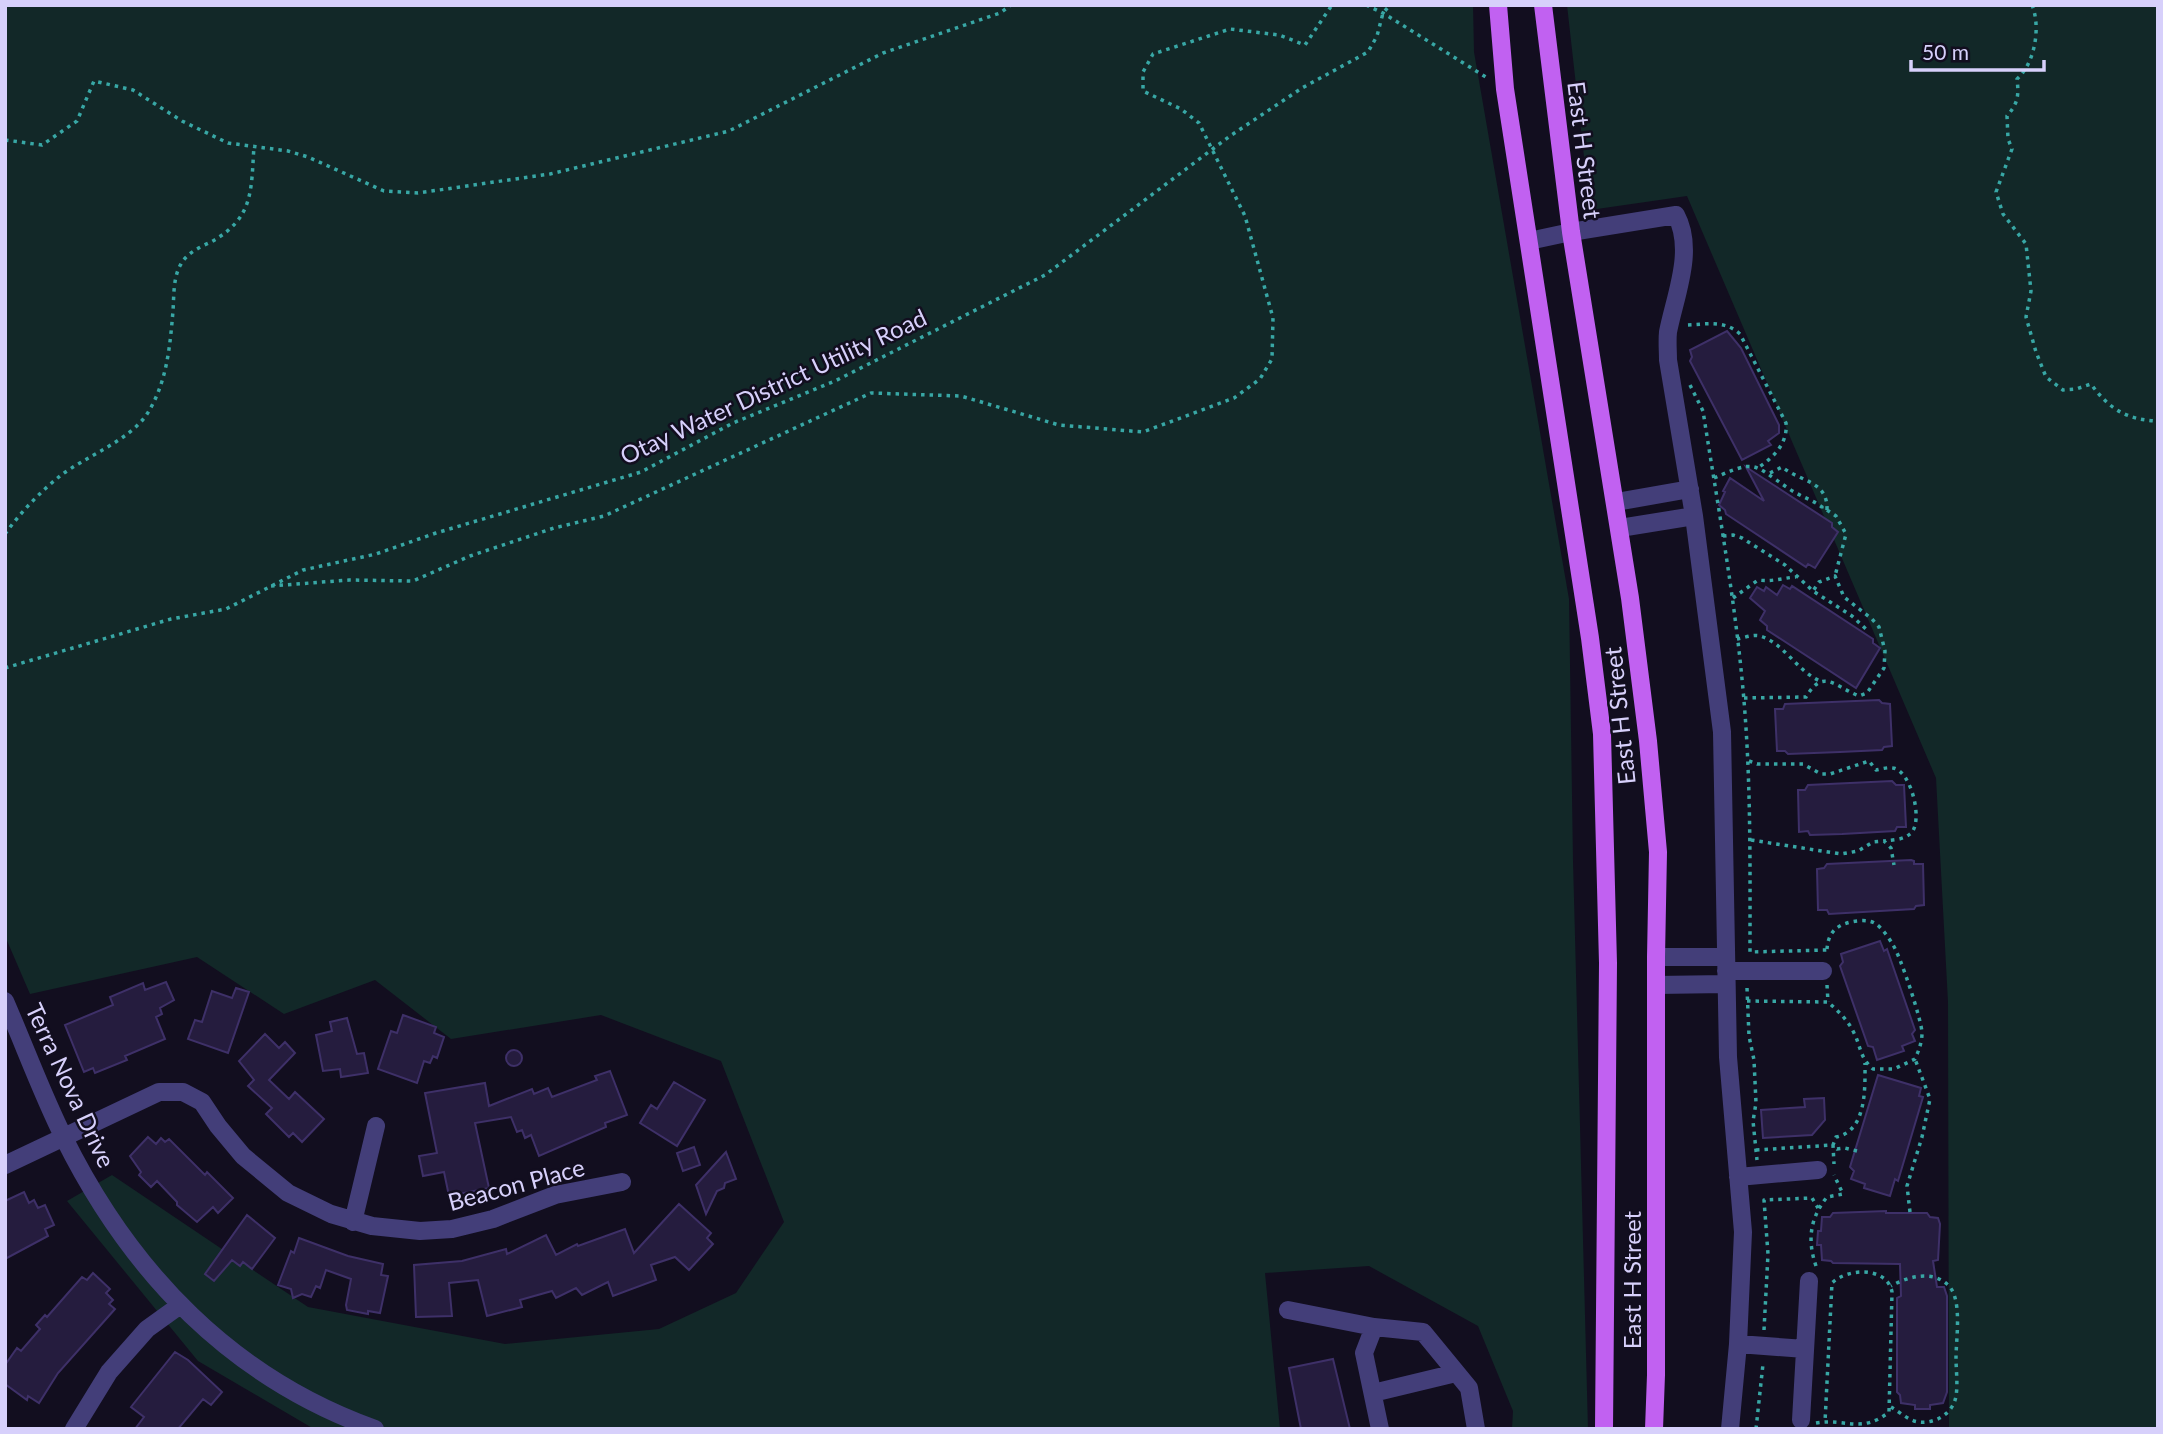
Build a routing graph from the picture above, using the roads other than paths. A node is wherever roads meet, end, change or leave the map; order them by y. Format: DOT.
graph roads {
  1 [pos="1497,5"];
  2 [pos="1542,5"];
  3 [pos="1571,232"];
  4 [pos="1529,241"];
  5 [pos="1690,489"];
  6 [pos="1616,502"];
  7 [pos="1694,516"];
  8 [pos="1620,528"];
  9 [pos="1656,957"];
  10 [pos="1826,970"];
  11 [pos="1726,971"];
  12 [pos="1656,985"];
  13 [pos="5,1002"];
  14 [pos="376,1126"];
  15 [pos="64,1139"];
  16 [pos="5,1165"];
  17 [pos="1818,1170"];
  18 [pos="1738,1177"];
  19 [pos="622,1182"];
  20 [pos="353,1222"];
  21 [pos="1816,1277"];
  22 [pos="179,1306"];
  23 [pos="1288,1310"];
  24 [pos="1374,1327"];
  25 [pos="1738,1344"];
  26 [pos="1805,1349"];
  27 [pos="1456,1373"];
  28 [pos="1373,1393"];
  29 [pos="1801,1420"];
  30 [pos="1473,1428"];
  31 [pos="74,1429"];
  32 [pos="375,1429"];
  33 [pos="1380,1429"];
  34 [pos="1604,1429"];
  35 [pos="1654,1429"];
  36 [pos="1730,1429"];
  1 -- 4 [label="main road, East H Street"];
  2 -- 3 [label="main road, East H Street"];
  3 -- 4 [label="street"];
  3 -- 5 [label="street"];
  3 -- 6 [label="main road, East H Street"];
  4 -- 34 [label="main road, East H Street"];
  5 -- 6 [label="street"];
  5 -- 7 [label="street"];
  6 -- 8 [label="main road, East H Street"];
  7 -- 8 [label="street"];
  7 -- 11 [label="street"];
  8 -- 9 [label="main road, East H Street"];
  9 -- 11 [label="street"];
  9 -- 12 [label="main road, East H Street"];
  10 -- 11 [label="street"];
  11 -- 12 [label="street"];
  11 -- 18 [label="street"];
  12 -- 35 [label="main road, East H Street"];
  13 -- 15 [label="street, Terra Nova Drive"];
  14 -- 20 [label="street"];
  15 -- 16 [label="street, Beacon Place"];
  15 -- 20 [label="street, Beacon Place"];
  15 -- 22 [label="street, Terra Nova Drive"];
  17 -- 18 [label="street"];
  18 -- 25 [label="street"];
  19 -- 20 [label="street, Beacon Place"];
  21 -- 26 [label="street"];
  22 -- 31 [label="street"];
  22 -- 32 [label="street, Terra Nova Drive"];
  23 -- 24 [label="street"];
  24 -- 27 [label="street"];
  24 -- 28 [label="street"];
  25 -- 26 [label="street"];
  25 -- 36 [label="street"];
  26 -- 29 [label="street"];
  27 -- 28 [label="street"];
  27 -- 30 [label="street"];
  28 -- 33 [label="street"];
}
